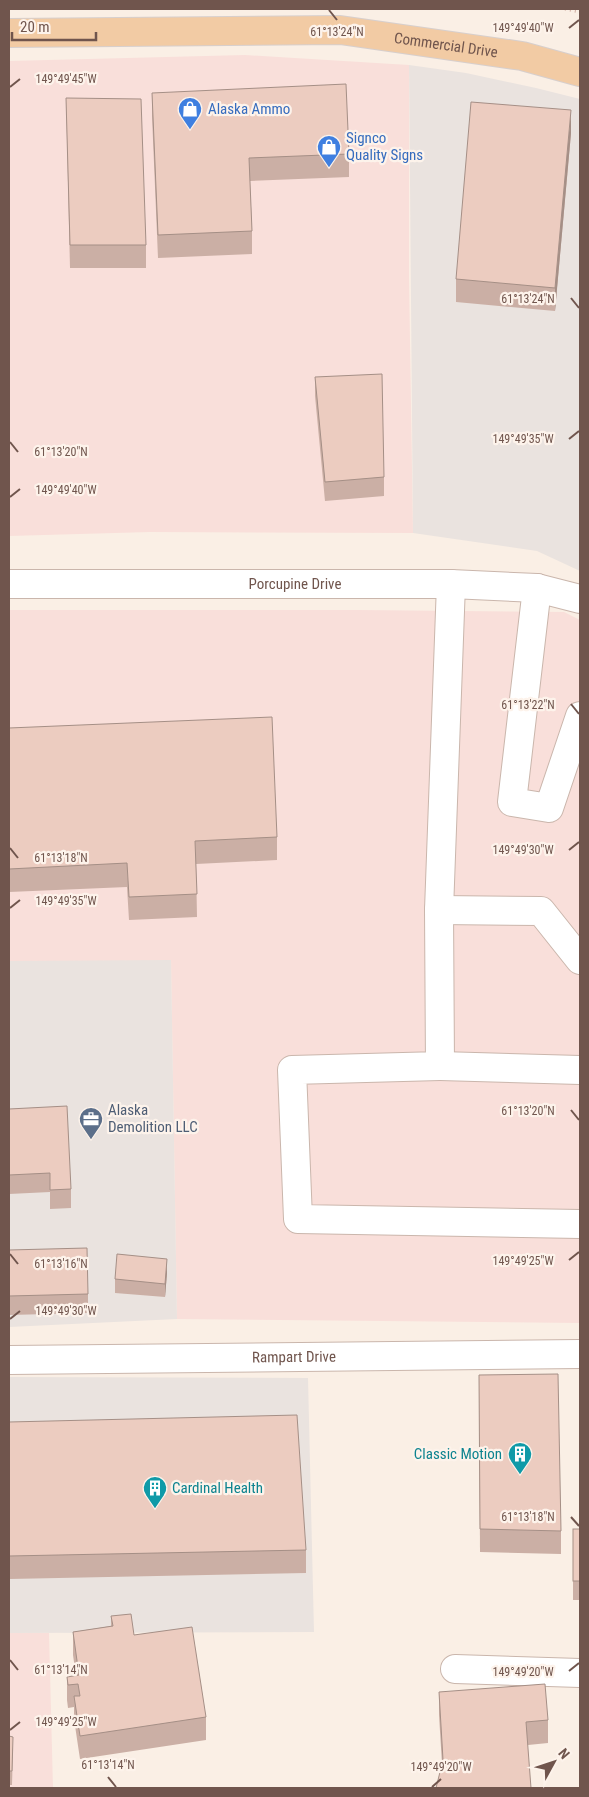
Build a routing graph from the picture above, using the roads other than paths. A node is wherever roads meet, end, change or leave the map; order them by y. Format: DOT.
graph roads {
  1 [pos="9,33"];
  2 [pos="580,72"];
  3 [pos="9,584"];
  4 [pos="451,584"];
  5 [pos="537,588"];
  6 [pos="580,599"];
  7 [pos="580,716"];
  8 [pos="439,910"];
  9 [pos="580,960"];
  10 [pos="440,1066"];
  11 [pos="580,1070"];
  12 [pos="580,1224"];
  13 [pos="580,1354"];
  14 [pos="9,1360"];
  15 [pos="455,1669"];
  16 [pos="580,1673"];
  1 -- 2 [label="main road, Commercial Drive"];
  3 -- 4 [label="street, Porcupine Drive"];
  4 -- 5 [label="street, Porcupine Drive"];
  4 -- 8 [label="street"];
  5 -- 6 [label="street, Porcupine Drive"];
  5 -- 7 [label="street"];
  8 -- 9 [label="street"];
  8 -- 10 [label="street"];
  10 -- 11 [label="street"];
  10 -- 12 [label="street"];
  13 -- 14 [label="street, Rampart Drive"];
  15 -- 16 [label="street"];
}
